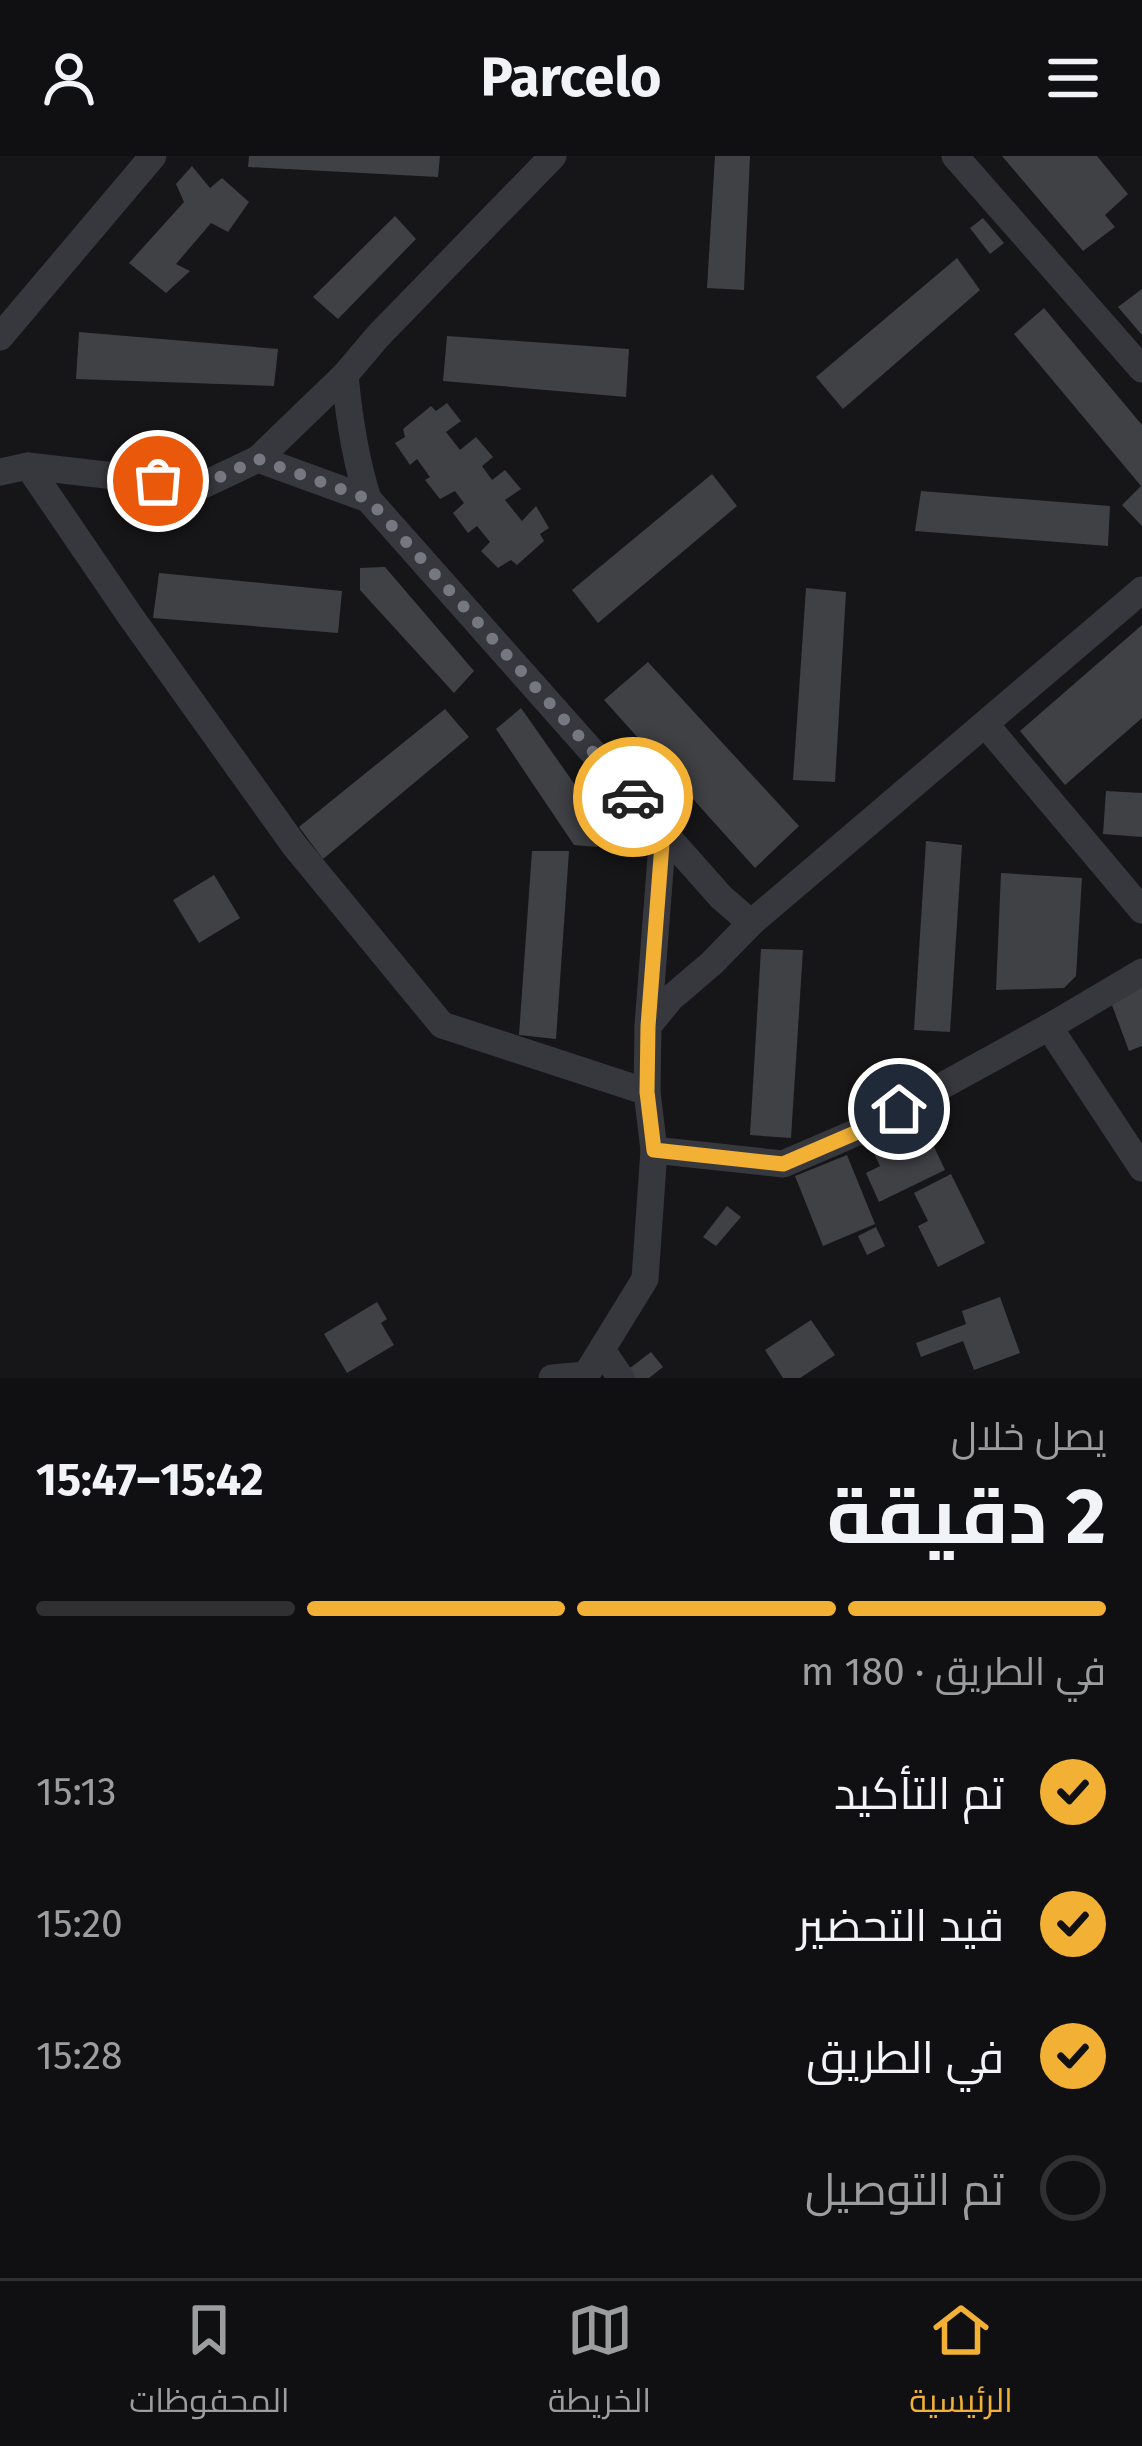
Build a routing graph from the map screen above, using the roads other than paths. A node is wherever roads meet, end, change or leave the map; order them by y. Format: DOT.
graph roads {
  1 [pos="153,156"];
  2 [pos="955,156"];
  3 [pos="538,162"];
  4 [pos="0,337"];
  5 [pos="1142,369"];
  6 [pos="345,375"];
  7 [pos="258,459"];
  8 [pos="14,469"];
  9 [pos="368,499"];
  10 [pos="1142,590"];
  11 [pos="986,724"];
  12 [pos="663,831"];
  13 [pos="1142,910"];
  14 [pos="751,923"];
  15 [pos="1142,972"];
  16 [pos="648,1026"];
  17 [pos="1048,1028"];
  18 [pos="647,1092"];
  19 [pos="654,1150"];
  20 [pos="1142,1168"];
  21 [pos="602,1350"];
  22 [pos="553,1378"];
  23 [pos="621,1378"];
  1 -- 4 [label="street"];
  2 -- 5 [label="street"];
  3 -- 6 [label="street"];
  6 -- 7 [label="street"];
  6 -- 9 [label="street"];
  7 -- 8 [label="street"];
  7 -- 9 [label="street"];
  8 -- 18 [label="street"];
  9 -- 12 [label="street"];
  10 -- 11 [label="street"];
  11 -- 13 [label="street"];
  11 -- 14 [label="street"];
  12 -- 14 [label="street"];
  12 -- 16 [label="street"];
  14 -- 16 [label="street"];
  15 -- 17 [label="street"];
  16 -- 18 [label="street"];
  17 -- 19 [label="street"];
  17 -- 20 [label="street"];
  18 -- 19 [label="street"];
  19 -- 21 [label="street"];
  21 -- 22 [label="street"];
  21 -- 23 [label="street"];
}
